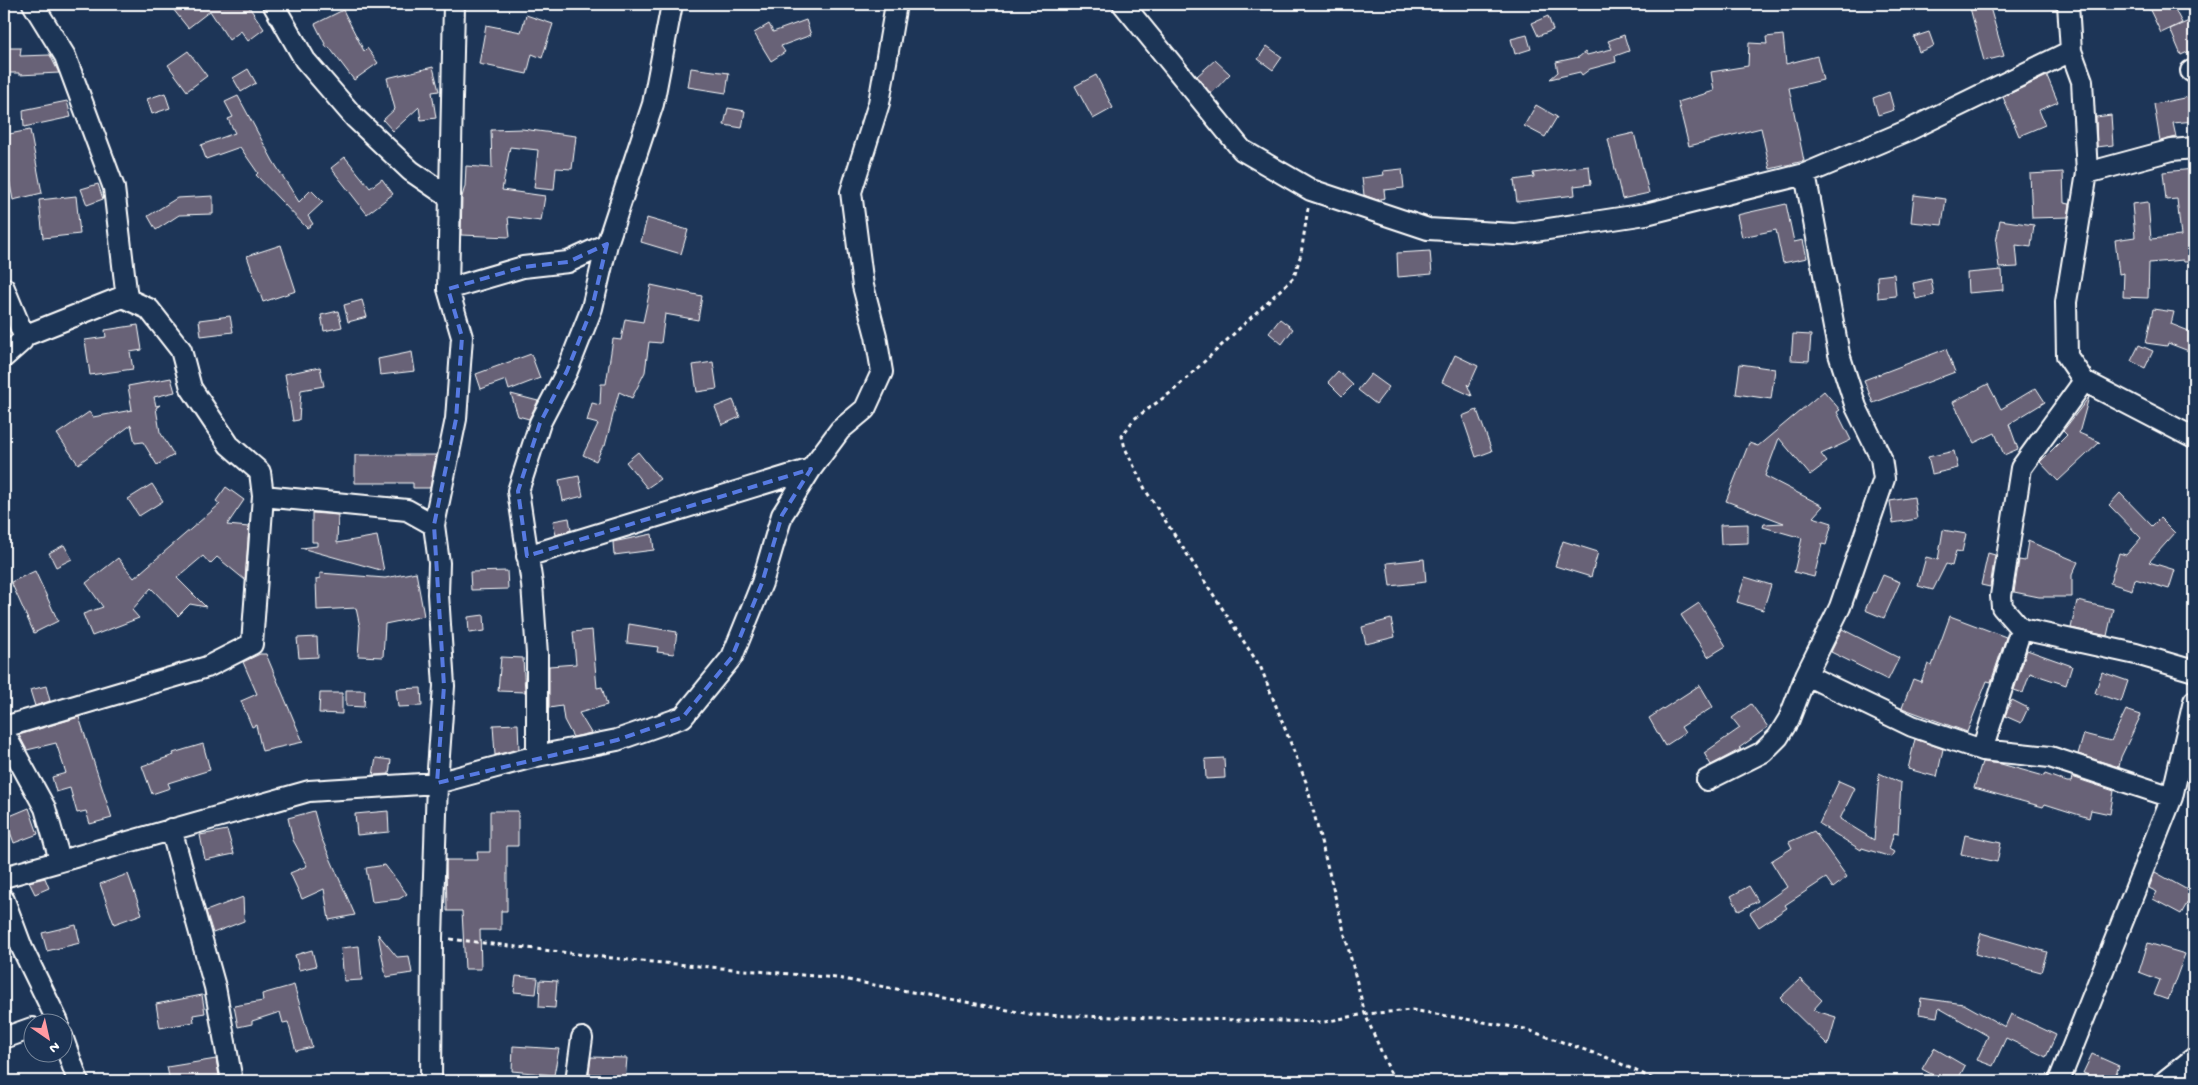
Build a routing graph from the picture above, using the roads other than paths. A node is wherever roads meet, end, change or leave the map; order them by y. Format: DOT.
graph roads {
  1 [pos="33,4"];
  2 [pos="273,4"];
  3 [pos="454,4"];
  4 [pos="672,4"];
  5 [pos="896,4"];
  6 [pos="1123,4"];
  7 [pos="2068,4"];
  8 [pos="2071,52"];
  9 [pos="2194,148"];
  10 [pos="2087,173"];
  11 [pos="1805,174"];
  12 [pos="449,196"];
  13 [pos="607,244"];
  14 [pos="4,288"];
  15 [pos="448,289"];
  16 [pos="128,299"];
  17 [pos="24,336"];
  18 [pos="4,356"];
  19 [pos="2084,381"];
  20 [pos="2194,438"];
  21 [pos="811,469"];
  22 [pos="264,496"];
  23 [pos="434,525"];
  24 [pos="527,556"];
  25 [pos="2022,629"];
  26 [pos="2194,672"];
  27 [pos="1806,675"];
  28 [pos="2194,701"];
  29 [pos="4,726"];
  30 [pos="4,732"];
  31 [pos="1982,750"];
  32 [pos="537,756"];
  33 [pos="1707,780"];
  34 [pos="437,783"];
  35 [pos="2172,798"];
  36 [pos="171,829"];
  37 [pos="60,860"];
  38 [pos="4,877"];
  39 [pos="4,900"];
  40 [pos="51,1012"];
  41 [pos="22,1032"];
  42 [pos="4,1038"];
  43 [pos="582,1038"];
  44 [pos="2194,1058"];
  45 [pos="71,1062"];
  46 [pos="2170,1080"];
  47 [pos="78,1081"];
  48 [pos="232,1081"];
  49 [pos="431,1081"];
  50 [pos="576,1081"];
  51 [pos="2059,1081"];
  1 -- 16 [label="street"];
  2 -- 12 [label="street"];
  3 -- 12 [label="street"];
  4 -- 13 [label="street"];
  5 -- 21 [label="street"];
  6 -- 11 [label="street"];
  7 -- 8 [label="street"];
  8 -- 10 [label="street"];
  8 -- 11 [label="street"];
  9 -- 10 [label="street"];
  10 -- 19 [label="street"];
  11 -- 27 [label="street"];
  12 -- 15 [label="street"];
  13 -- 15 [label="street"];
  13 -- 24 [label="street"];
  14 -- 17 [label="street"];
  15 -- 23 [label="street"];
  16 -- 17 [label="street"];
  16 -- 22 [label="street"];
  17 -- 18 [label="street"];
  19 -- 20 [label="street"];
  19 -- 25 [label="street"];
  21 -- 24 [label="street"];
  21 -- 32 [label="street"];
  22 -- 23 [label="street"];
  22 -- 29 [label="street"];
  23 -- 34 [label="street"];
  24 -- 32 [label="street"];
  25 -- 26 [label="street"];
  25 -- 31 [label="street"];
  27 -- 31 [label="street"];
  27 -- 33 [label="street"];
  28 -- 35 [label="street"];
  30 -- 37 [label="street"];
  31 -- 35 [label="street"];
  32 -- 34 [label="street"];
  34 -- 36 [label="street"];
  34 -- 49 [label="street"];
  35 -- 51 [label="street"];
  36 -- 37 [label="street"];
  36 -- 48 [label="street"];
  37 -- 38 [label="street"];
  39 -- 40 [label="street"];
  41 -- 42 [label="street"];
  43 -- 50 [label="street"];
  44 -- 46 [label="street"];
  45 -- 47 [label="street"];
}
